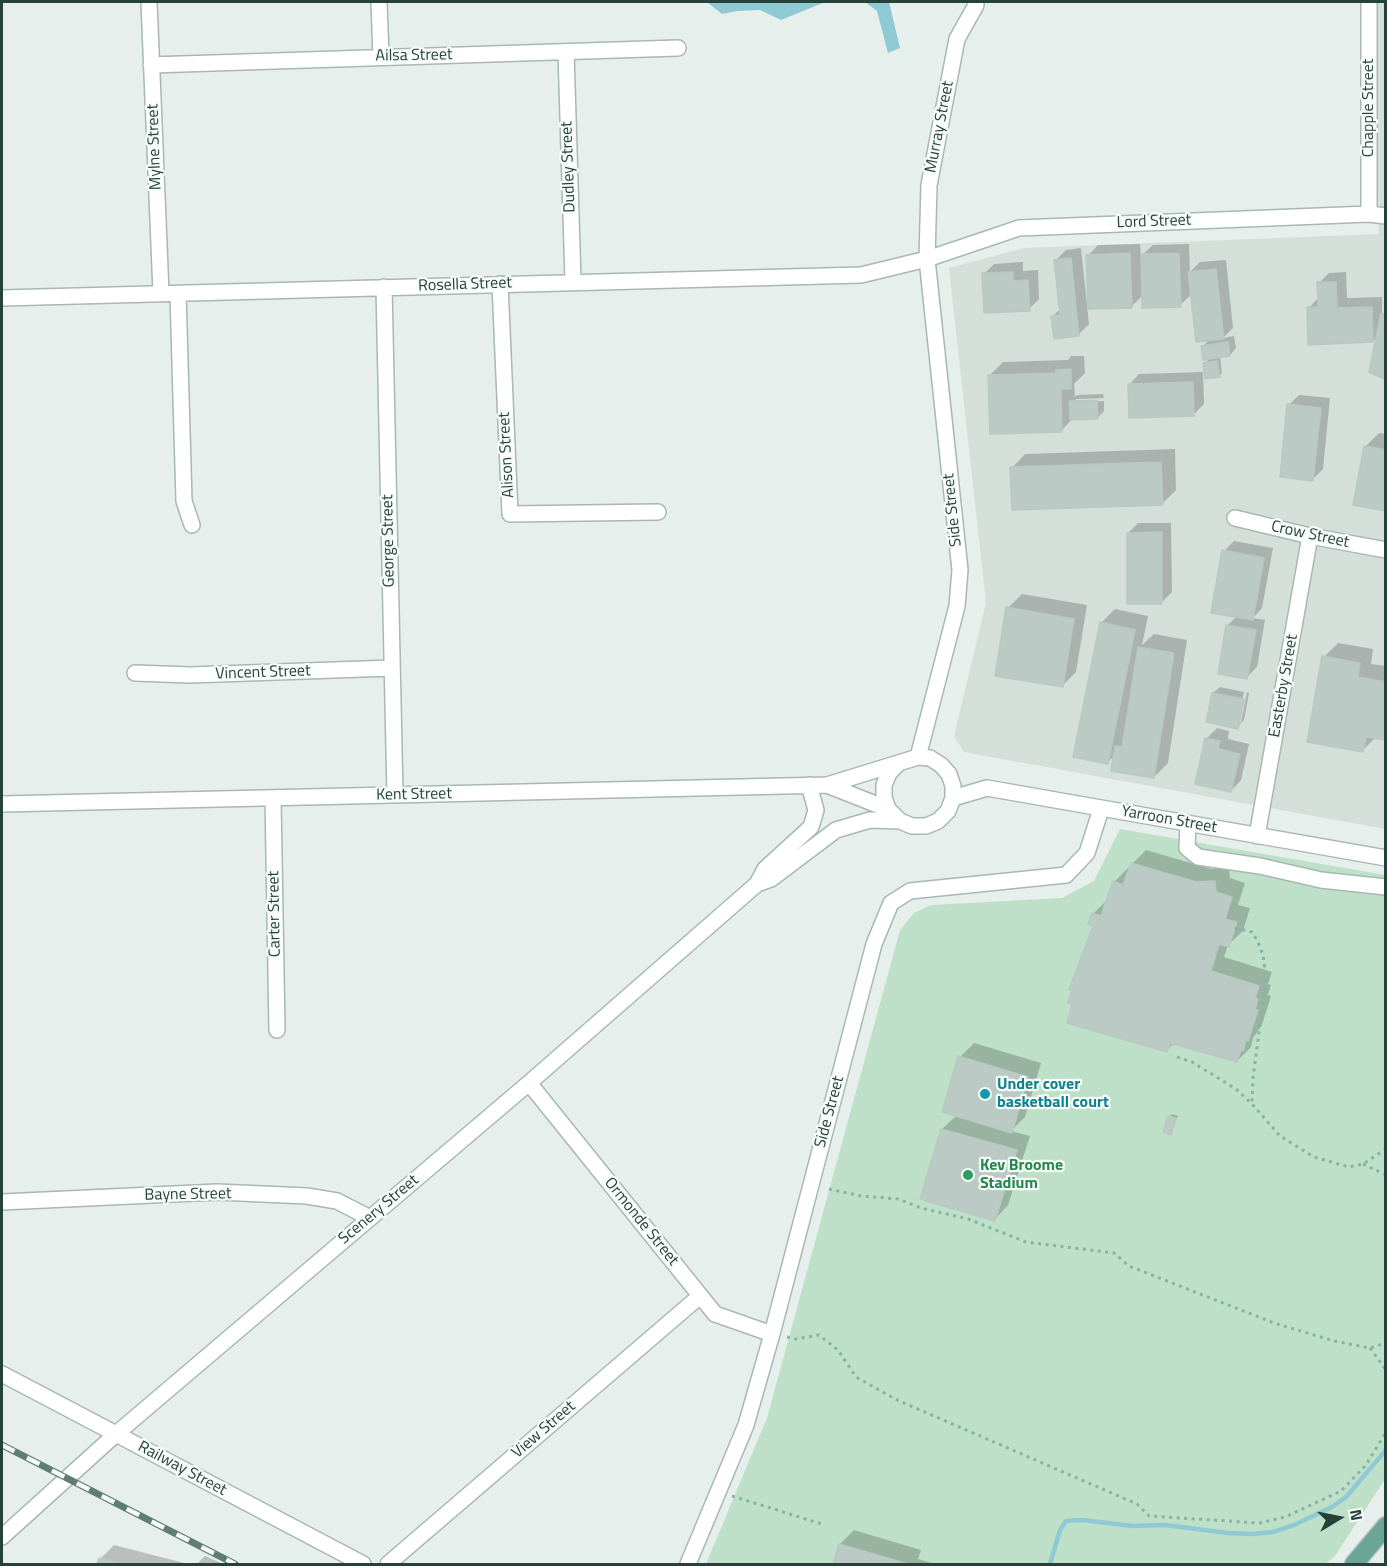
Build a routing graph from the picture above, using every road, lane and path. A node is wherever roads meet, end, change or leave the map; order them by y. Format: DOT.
graph roads {
  1 [pos="149,2"];
  2 [pos="379,2"];
  3 [pos="1368,2"];
  4 [pos="978,3"];
  5 [pos="678,48"];
  6 [pos="566,52"];
  7 [pos="381,56"];
  8 [pos="151,65"];
  9 [pos="1369,214"];
  10 [pos="1386,216"];
  11 [pos="927,259"];
  12 [pos="573,281"];
  13 [pos="500,284"];
  14 [pos="384,287"];
  15 [pos="161,293"];
  16 [pos="178,293"];
  17 [pos="2,297"];
  18 [pos="658,512"];
  19 [pos="1235,518"];
  20 [pos="192,525"];
  21 [pos="1310,536"];
  22 [pos="1386,550"];
  23 [pos="392,668"];
  24 [pos="135,673"];
  25 [pos="918,757"];
  26 [pos="897,764"];
  27 [pos="809,785"];
  28 [pos="827,785"];
  29 [pos="395,795"];
  30 [pos="273,798"];
  31 [pos="953,798"];
  32 [pos="2,804"];
  33 [pos="888,809"];
  34 [pos="1101,809"];
  35 [pos="900,821"];
  36 [pos="1188,824"];
  37 [pos="1257,836"];
  38 [pos="1386,858"];
  39 [pos="757,884"];
  40 [pos="1386,887"];
  41 [pos="1235,928"];
  42 [pos="277,1030"];
  43 [pos="1177,1058"];
  44 [pos="529,1083"];
  45 [pos="1252,1104"];
  46 [pos="1386,1149"];
  47 [pos="1362,1164"];
  48 [pos="1386,1175"];
  49 [pos="829,1189"];
  50 [pos="2,1202"];
  51 [pos="370,1218"];
  52 [pos="700,1296"];
  53 [pos="772,1334"];
  54 [pos="1386,1343"];
  55 [pos="1370,1348"];
  56 [pos="1386,1370"];
  57 [pos="2,1374"];
  58 [pos="1386,1432"];
  59 [pos="116,1434"];
  60 [pos="718,1492"];
  61 [pos="825,1525"];
  62 [pos="1386,1526"];
  63 [pos="2,1537"];
  64 [pos="363,1564"];
  65 [pos="388,1564"];
  66 [pos="687,1564"];
  67 [pos="1354,1564"];
  1 -- 8 [label="street, Mylne Street"];
  2 -- 7 [label="street"];
  3 -- 9 [label="street, Chapple Street"];
  4 -- 11 [label="street, Murray Street"];
  5 -- 6 [label="street, Ailsa Street"];
  6 -- 7 [label="street, Ailsa Street"];
  6 -- 12 [label="street, Dudley Street"];
  7 -- 8 [label="street, Ailsa Street"];
  8 -- 15 [label="street, Mylne Street"];
  9 -- 10 [label="street, Lord Street"];
  9 -- 11 [label="street, Lord Street"];
  11 -- 12 [label="street, Rosella Street"];
  11 -- 25 [label="street, Side Street"];
  12 -- 13 [label="street, Rosella Street"];
  13 -- 14 [label="street, Rosella Street"];
  13 -- 18 [label="street, Alison Street"];
  14 -- 16 [label="street, Rosella Street"];
  14 -- 23 [label="street, George Street"];
  15 -- 16 [label="street, Rosella Street"];
  15 -- 17 [label="street, Rosella Street"];
  16 -- 20 [label="street"];
  19 -- 21 [label="street, Crow Street"];
  21 -- 22 [label="street, Crow Street"];
  21 -- 37 [label="street, Easterby Street"];
  23 -- 24 [label="street, Vincent Street"];
  23 -- 29 [label="street, George Street"];
  25 -- 26 [label="street"];
  25 -- 31 [label="street"];
  26 -- 28 [label="street, Kent Street"];
  26 -- 33 [label="street"];
  27 -- 28 [label="street, Kent Street"];
  27 -- 29 [label="street, Kent Street"];
  27 -- 39 [label="street, Scenery Street"];
  28 -- 33 [label="street, Kent Street"];
  29 -- 30 [label="street, Kent Street"];
  30 -- 32 [label="street, Kent Street"];
  30 -- 42 [label="street, Carter Street"];
  31 -- 34 [label="street, Yarroon Street"];
  31 -- 35 [label="street"];
  33 -- 35 [label="street"];
  34 -- 36 [label="street, Yarroon Street"];
  34 -- 53 [label="street, Side Street"];
  35 -- 39 [label="street, Scenery Street"];
  36 -- 37 [label="street, Yarroon Street"];
  36 -- 40 [label="street"];
  37 -- 38 [label="street, Yarroon Street"];
  39 -- 44 [label="street, Scenery Street"];
  41 -- 45 [label="path"];
  43 -- 45 [label="path"];
  44 -- 51 [label="street, Scenery Street"];
  44 -- 52 [label="street, Ormonde Street"];
  45 -- 47 [label="path"];
  46 -- 47 [label="path"];
  47 -- 48 [label="path"];
  49 -- 55 [label="path"];
  50 -- 51 [label="street, Bayne Street"];
  51 -- 59 [label="street, Scenery Street"];
  52 -- 53 [label="street, Ormonde Street"];
  52 -- 65 [label="street, View Street"];
  53 -- 58 [label="path"];
  53 -- 60 [label="street, Side Street"];
  54 -- 55 [label="path"];
  55 -- 56 [label="path"];
  57 -- 59 [label="street, Railway Street"];
  59 -- 63 [label="street, Scenery Street"];
  59 -- 64 [label="street, Railway Street"];
  60 -- 61 [label="path"];
  60 -- 66 [label="street, Side Street"];
  62 -- 67 [label="main road"];
}
